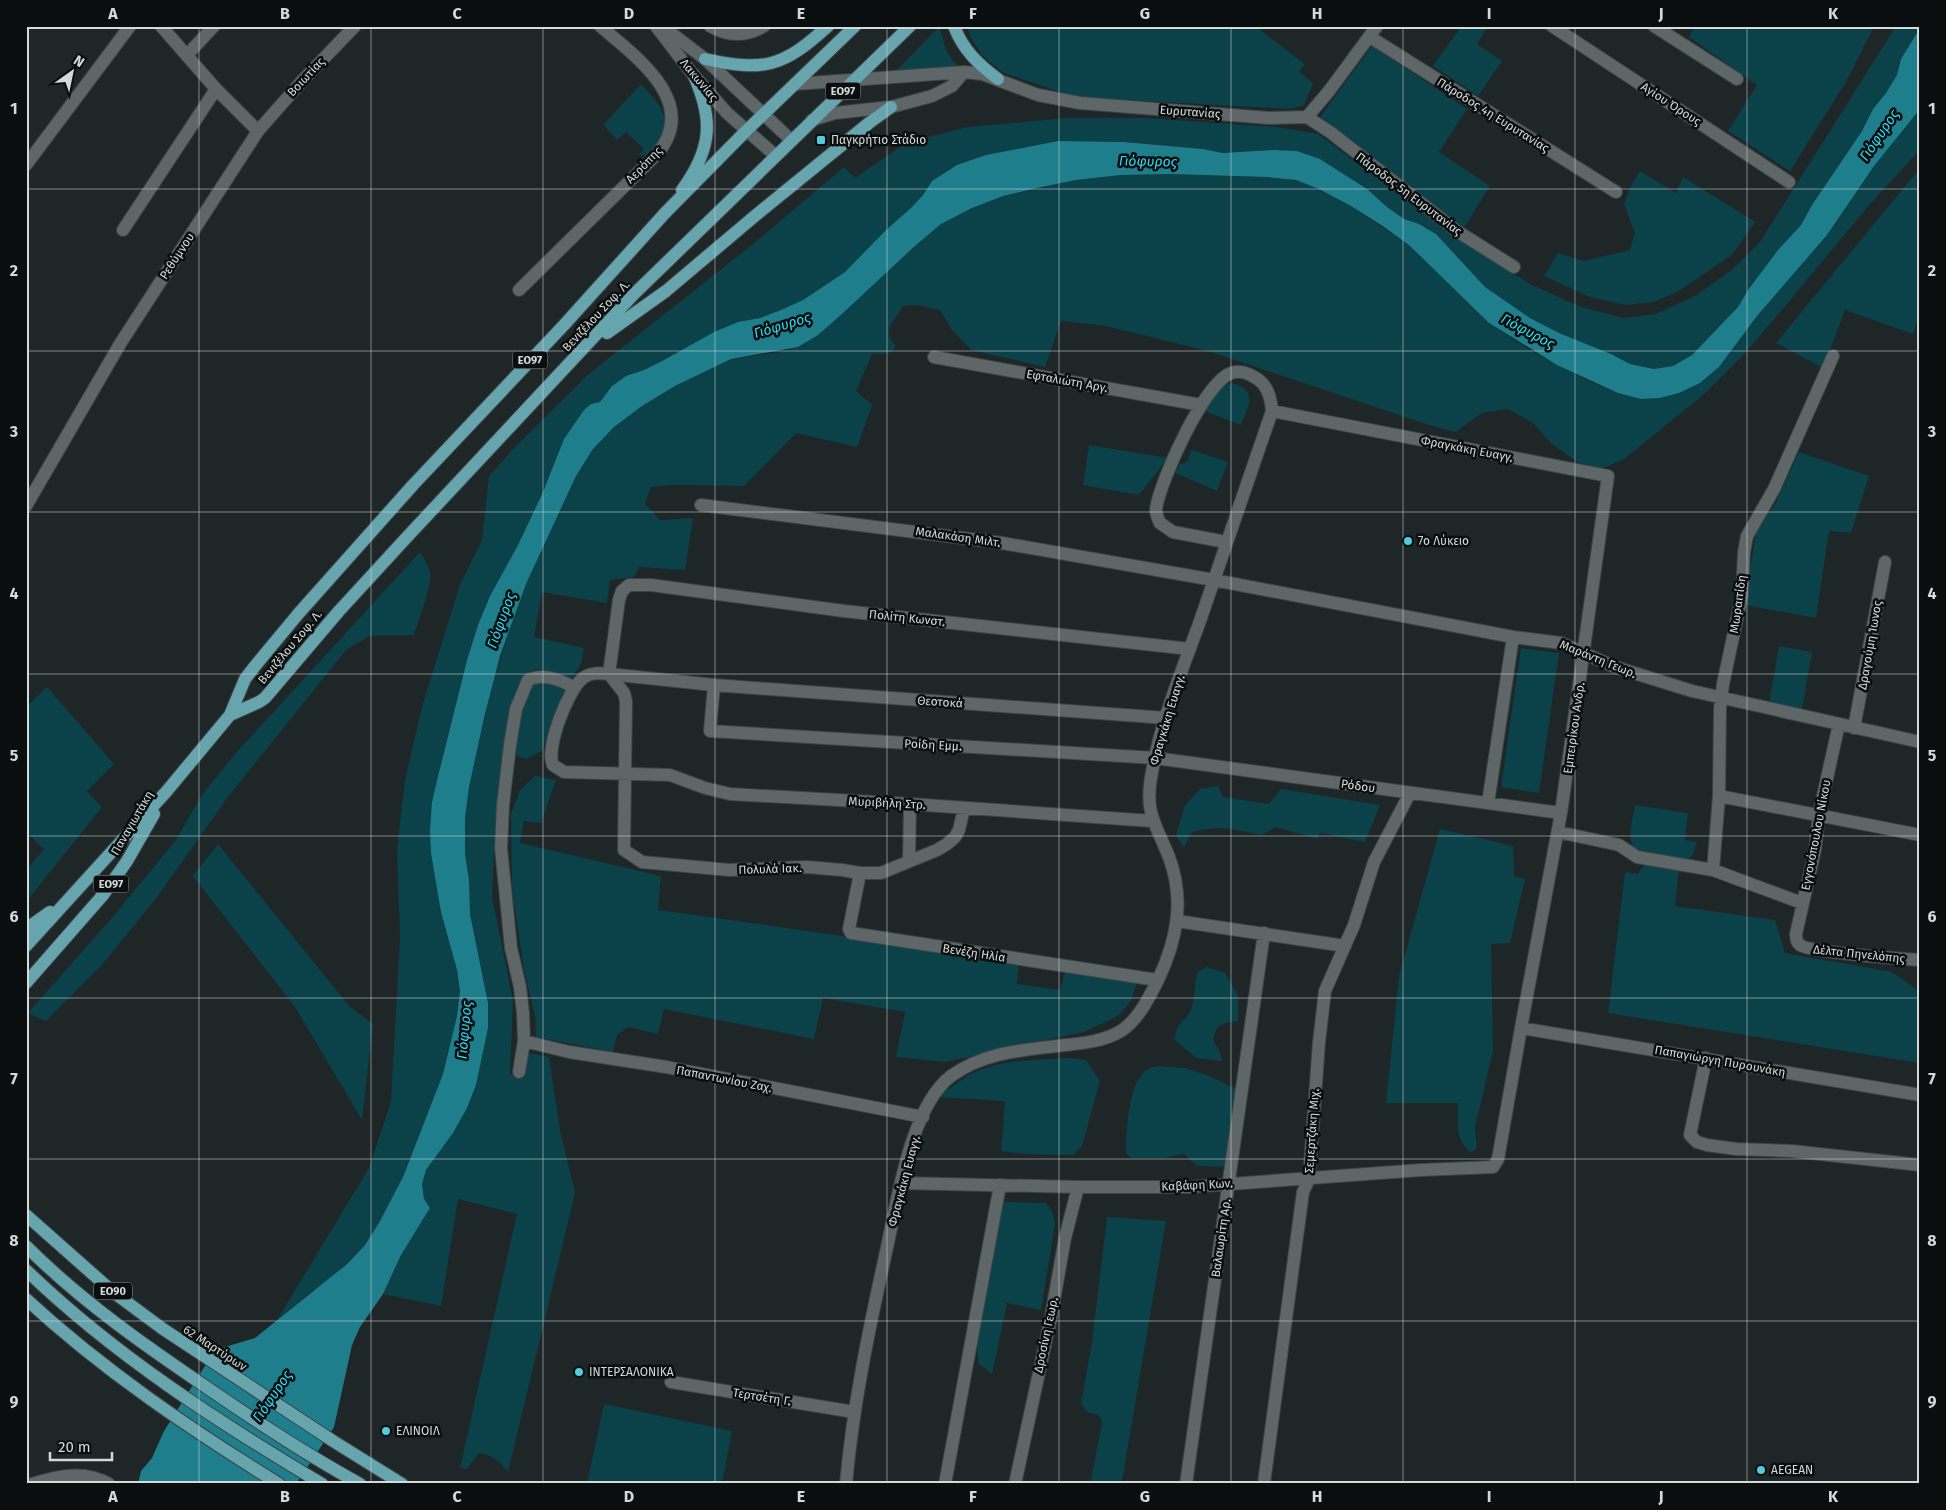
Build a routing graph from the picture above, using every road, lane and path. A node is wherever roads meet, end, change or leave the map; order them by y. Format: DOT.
graph roads {
  1 [pos="130,26"];
  2 [pos="161,26"];
  3 [pos="214,26"];
  4 [pos="355,26"];
  5 [pos="600,26"];
  6 [pos="656,26"];
  7 [pos="662,26"];
  8 [pos="710,26"];
  9 [pos="764,26"];
  10 [pos="828,26"];
  11 [pos="855,26"];
  12 [pos="910,26"];
  13 [pos="954,26"];
  14 [pos="1552,26"];
  15 [pos="1654,26"];
  16 [pos="1373,32"];
  17 [pos="187,55"];
  18 [pos="705,59"];
  19 [pos="964,72"];
  20 [pos="693,74"];
  21 [pos="998,79"];
  22 [pos="1737,79"];
  23 [pos="856,80"];
  24 [pos="795,84"];
  25 [pos="216,89"];
  26 [pos="891,108"];
  27 [pos="764,114"];
  28 [pos="1306,117"];
  29 [pos="812,120"];
  30 [pos="747,130"];
  31 [pos="258,131"];
  32 [pos="792,140"];
  33 [pos="776,156"];
  34 [pos="26,166"];
  35 [pos="1789,182"];
  36 [pos="1616,192"];
  37 [pos="666,213"];
  38 [pos="123,230"];
  39 [pos="1514,268"];
  40 [pos="519,290"];
  41 [pos="586,347"];
  42 [pos="934,356"];
  43 [pos="1833,356"];
  44 [pos="1201,405"];
  45 [pos="1272,411"];
  46 [pos="1608,476"];
  47 [pos="701,505"];
  48 [pos="26,506"];
  49 [pos="1226,542"];
  50 [pos="1885,562"];
  51 [pos="1214,580"];
  52 [pos="1513,637"];
  53 [pos="1190,649"];
  54 [pos="1584,654"];
  55 [pos="609,674"];
  56 [pos="714,685"];
  57 [pos="574,688"];
  58 [pos="1722,697"];
  59 [pos="230,715"];
  60 [pos="1166,718"];
  61 [pos="1839,724"];
  62 [pos="1854,728"];
  63 [pos="1920,742"];
  64 [pos="1155,758"];
  65 [pos="624,774"];
  66 [pos="166,792"];
  67 [pos="1410,794"];
  68 [pos="1719,796"];
  69 [pos="1488,803"];
  70 [pos="910,804"];
  71 [pos="964,808"];
  72 [pos="1561,813"];
  73 [pos="1819,814"];
  74 [pos="1152,821"];
  75 [pos="1558,832"];
  76 [pos="1920,834"];
  77 [pos="909,861"];
  78 [pos="1713,870"];
  79 [pos="860,873"];
  80 [pos="75,894"];
  81 [pos="1802,902"];
  82 [pos="1177,921"];
  83 [pos="26,929"];
  84 [pos="1264,933"];
  85 [pos="1800,945"];
  86 [pos="26,946"];
  87 [pos="1345,946"];
  88 [pos="1920,960"];
  89 [pos="41,967"];
  90 [pos="1157,980"];
  91 [pos="26,983"];
  92 [pos="26,989"];
  93 [pos="1520,1028"];
  94 [pos="524,1041"];
  95 [pos="1706,1058"];
  96 [pos="519,1072"];
  97 [pos="1920,1095"];
  98 [pos="923,1117"];
  99 [pos="1920,1165"];
  100 [pos="1493,1168"];
  101 [pos="1309,1179"];
  102 [pos="901,1183"];
  103 [pos="1229,1183"];
  104 [pos="1000,1185"];
  105 [pos="1078,1187"];
  106 [pos="26,1215"];
  107 [pos="26,1246"];
  108 [pos="26,1270"];
  109 [pos="26,1299"];
  110 [pos="671,1382"];
  111 [pos="854,1412"];
  112 [pos="1264,1483"];
  113 [pos="32,1484"];
  114 [pos="109,1484"];
  115 [pos="279,1484"];
  116 [pos="322,1484"];
  117 [pos="360,1484"];
  118 [pos="402,1484"];
  119 [pos="846,1484"];
  120 [pos="945,1484"];
  121 [pos="1015,1484"];
  122 [pos="1186,1484"];
  1 -- 34 [label="street"];
  2 -- 17 [label="street"];
  3 -- 17 [label="street"];
  4 -- 31 [label="street, Βοιωτίας"];
  5 -- 40 [label="street, Αερόπης"];
  6 -- 20 [label="street, Λακωνίας"];
  7 -- 18 [label="street, Λακωνίας"];
  8 -- 9 [label="street"];
  10 -- 18 [label="main road"];
  11 -- 24 [label="main road, Βενιζέλου Σοφ. Λ. / ΕΟ97"];
  12 -- 23 [label="main road, Βενιζέλου Σοφ. Λ. / ΕΟ97"];
  13 -- 21 [label="main road"];
  14 -- 35 [label="street, Αγίου Όρους"];
  15 -- 22 [label="street"];
  16 -- 28 [label="street"];
  16 -- 36 [label="street, Πάροδος 4η Ευρυτανίας"];
  17 -- 25 [label="street"];
  18 -- 27 [label="street, Λακωνίας"];
  19 -- 21 [label="street, Ευρυτανίας"];
  19 -- 23 [label="street, Ευρυτανίας"];
  19 -- 26 [label="street"];
  20 -- 30 [label="street, Λακωνίας"];
  20 -- 37 [label="main road"];
  21 -- 28 [label="street, Ευρυτανίας"];
  23 -- 24 [label="street, Ευρυτανίας"];
  23 -- 29 [label="main road, Βενιζέλου Σοφ. Λ. / ΕΟ97"];
  24 -- 27 [label="main road, Βενιζέλου Σοφ. Λ. / ΕΟ97"];
  25 -- 31 [label="street"];
  25 -- 38 [label="street"];
  26 -- 29 [label="street"];
  26 -- 41 [label="main road"];
  27 -- 30 [label="main road, Βενιζέλου Σοφ. Λ. / ΕΟ97"];
  27 -- 32 [label="street, Λακωνίας"];
  28 -- 39 [label="street, Πάροδος 5η Ευρυτανίας"];
  29 -- 32 [label="main road, Βενιζέλου Σοφ. Λ. / ΕΟ97"];
  30 -- 33 [label="street, Λακωνίας"];
  30 -- 37 [label="main road, Βενιζέλου Σοφ. Λ. / ΕΟ97"];
  31 -- 48 [label="street, Ρεθύμνου"];
  32 -- 33 [label="main road, Βενιζέλου Σοφ. Λ. / ΕΟ97"];
  33 -- 41 [label="main road, Βενιζέλου Σοφ. Λ. / ΕΟ97"];
  37 -- 59 [label="main road, Βενιζέλου Σοφ. Λ. / ΕΟ97"];
  41 -- 59 [label="main road, Βενιζέλου Σοφ. Λ. / ΕΟ97"];
  42 -- 44 [label="street, Εφταλιώτη Αργ."];
  43 -- 58 [label="street, Μωραιτίδη"];
  44 -- 45 [label="street"];
  44 -- 49 [label="street"];
  45 -- 46 [label="street, Φραγκάκη Ευαγγ."];
  45 -- 49 [label="street, Φραγκάκη Ευαγγ."];
  46 -- 54 [label="street, Εμπειρίκου Ανδρ."];
  47 -- 51 [label="street, Μαλακάση Μιλτ."];
  49 -- 51 [label="street, Φραγκάκη Ευαγγ."];
  50 -- 62 [label="street, Δραγούμη Ίωνος"];
  51 -- 52 [label="street, Μαράντη Γεωρ."];
  51 -- 53 [label="street, Φραγκάκη Ευαγγ."];
  52 -- 54 [label="street, Μαράντη Γεωρ."];
  52 -- 69 [label="street"];
  53 -- 55 [label="street, Πολίτη Κωνστ."];
  53 -- 60 [label="street, Φραγκάκη Ευαγγ."];
  54 -- 58 [label="street, Μαράντη Γεωρ."];
  54 -- 72 [label="street, Εμπειρίκου Ανδρ."];
  55 -- 56 [label="street, Θεοτοκά"];
  55 -- 57 [label="street, Θεοτοκά"];
  55 -- 65 [label="street"];
  56 -- 60 [label="street, Θεοτοκά"];
  56 -- 64 [label="street, Ροίδη Εμμ."];
  57 -- 65 [label="street, Μυριβήλη Στρ."];
  57 -- 94 [label="street"];
  58 -- 61 [label="street, Μαράντη Γεωρ."];
  58 -- 68 [label="street, Μωραιτίδη"];
  59 -- 66 [label="main road, Παναγιωτάκη / ΕΟ97"];
  60 -- 64 [label="street, Φραγκάκη Ευαγγ."];
  61 -- 62 [label="street, Μαράντη Γεωρ."];
  61 -- 73 [label="street, Εγγονόπουλου Νίκου"];
  62 -- 63 [label="street, Μαράντη Γεωρ."];
  64 -- 67 [label="street, Ρόδου"];
  64 -- 74 [label="street, Φραγκάκη Ευαγγ."];
  65 -- 70 [label="street, Μυριβήλη Στρ."];
  65 -- 79 [label="street, Πολυλά Ιακ."];
  66 -- 80 [label="main road, Παναγιωτάκη / ΕΟ97"];
  66 -- 89 [label="main road, Παναγιωτάκη / ΕΟ97"];
  67 -- 69 [label="street, Ρόδου"];
  67 -- 87 [label="street, Σεμερτζάκη Μιχ."];
  68 -- 73 [label="street"];
  68 -- 78 [label="street, Μωραιτίδη"];
  69 -- 72 [label="street, Ρόδου"];
  70 -- 71 [label="street, Μυριβήλη Στρ."];
  70 -- 77 [label="street"];
  71 -- 74 [label="street, Μυριβήλη Στρ."];
  71 -- 77 [label="street, Πολυλά Ιακ."];
  72 -- 75 [label="street, Εμπειρίκου Ανδρ."];
  73 -- 76 [label="street"];
  73 -- 81 [label="street, Εγγονόπουλου Νίκου"];
  74 -- 82 [label="street, Φραγκάκη Ευαγγ."];
  75 -- 78 [label="street"];
  75 -- 93 [label="street, Εμπειρίκου Ανδρ."];
  77 -- 79 [label="street, Πολυλά Ιακ."];
  78 -- 81 [label="street"];
  79 -- 90 [label="street, Βενέζη Ηλία"];
  80 -- 83 [label="main road"];
  80 -- 86 [label="main road, Παναγιωτάκη / ΕΟ97"];
  81 -- 85 [label="street, Εγγονόπουλου Νίκου"];
  82 -- 84 [label="street"];
  82 -- 90 [label="street, Φραγκάκη Ευαγγ."];
  84 -- 87 [label="street"];
  84 -- 103 [label="street, Βαλαωρίτη Αρ."];
  85 -- 88 [label="street, Δέλτα Πηνελόπης"];
  87 -- 101 [label="street, Σεμερτζάκη Μιχ."];
  89 -- 91 [label="main road, Παναγιωτάκη / ΕΟ97"];
  89 -- 92 [label="main road"];
  90 -- 98 [label="street, Φραγκάκη Ευαγγ."];
  93 -- 95 [label="street, Παπαγιώργη Πυρουνάκη"];
  93 -- 100 [label="street, Εμπειρίκου Ανδρ."];
  94 -- 96 [label="street"];
  94 -- 98 [label="street, Παπαντωνίου Ζαχ."];
  95 -- 97 [label="street, Παπαγιώργη Πυρουνάκη"];
  95 -- 99 [label="street"];
  98 -- 102 [label="street, Φραγκάκη Ευαγγ."];
  100 -- 101 [label="street, Καβάφη Κων."];
  101 -- 103 [label="street, Καβάφη Κων."];
  101 -- 112 [label="street, Σεμερτζάκη Μιχ."];
  102 -- 104 [label="street, Καβάφη Κων."];
  102 -- 111 [label="street, Φραγκάκη Ευαγγ."];
  103 -- 105 [label="street, Καβάφη Κων."];
  103 -- 122 [label="street, Βαλαωρίτη Αρ."];
  104 -- 105 [label="street, Καβάφη Κων."];
  104 -- 120 [label="street"];
  105 -- 121 [label="street, Δροσίνη Γεωρ."];
  106 -- 118 [label="main road, 62 Μαρτύρων / ΕΟ90"];
  107 -- 117 [label="main road, ΕΟ90"];
  108 -- 116 [label="main road"];
  109 -- 115 [label="main road"];
  110 -- 111 [label="street, Τερτσέτη Γ."];
  111 -- 119 [label="street, Φραγκάκη Ευαγγ."];
  113 -- 114 [label="street"];
}
